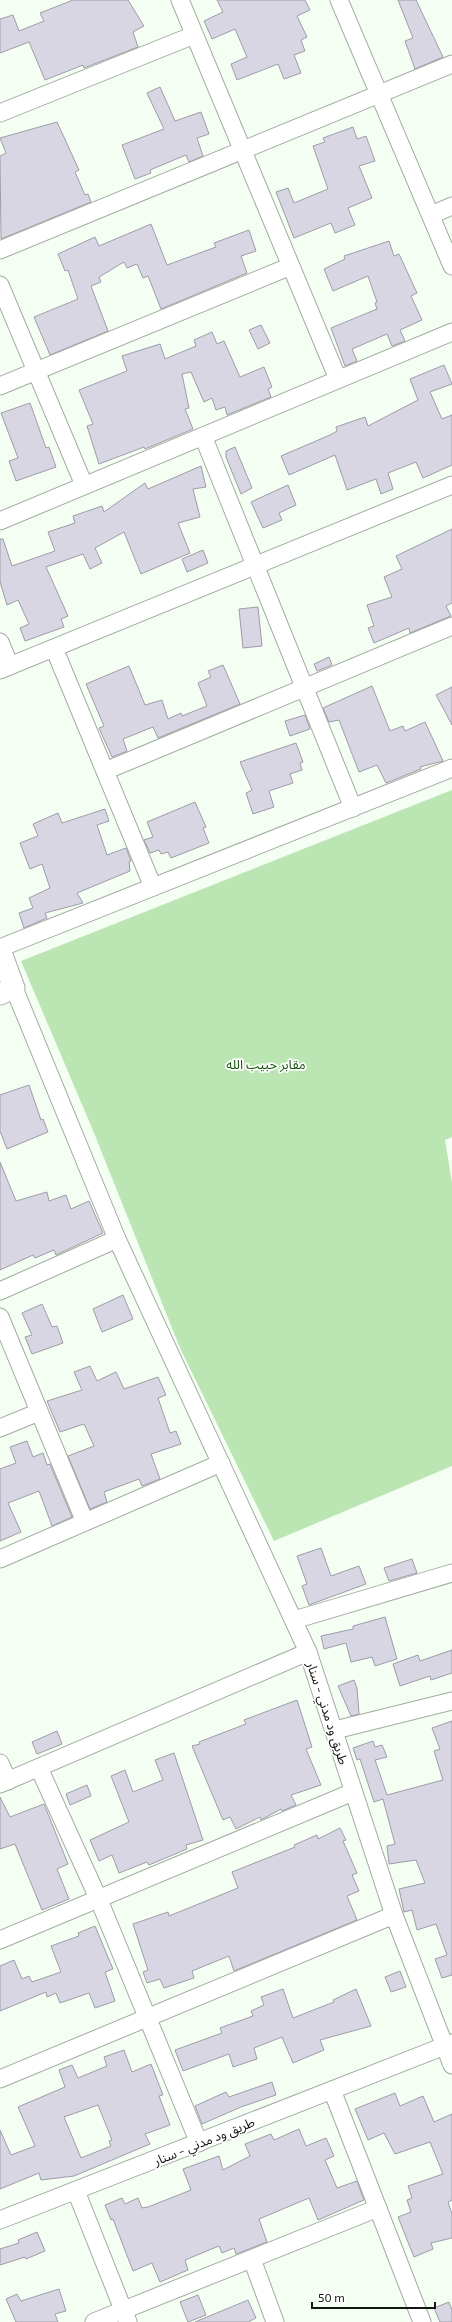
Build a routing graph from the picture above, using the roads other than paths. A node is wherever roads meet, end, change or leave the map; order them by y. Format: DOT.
graph roads {
  1 [pos="180,0"];
  2 [pos="339,0"];
  3 [pos="194,35"];
  4 [pos="452,64"];
  5 [pos="380,93"];
  6 [pos="0,113"];
  7 [pos="244,150"];
  8 [pos="452,206"];
  9 [pos="430,215"];
  10 [pos="0,250"];
  11 [pos="291,266"];
  12 [pos="452,266"];
  13 [pos="0,285"];
  14 [pos="452,332"];
  15 [pos="37,370"];
  16 [pos="338,379"];
  17 [pos="0,386"];
  18 [pos="203,436"];
  19 [pos="84,485"];
  20 [pos="452,485"];
  21 [pos="0,521"];
  22 [pos="255,566"];
  23 [pos="452,626"];
  24 [pos="0,642"];
  25 [pos="54,648"];
  26 [pos="5,668"];
  27 [pos="304,688"];
  28 [pos="452,768"];
  29 [pos="105,771"];
  30 [pos="353,808"];
  31 [pos="153,887"];
  32 [pos="0,949"];
  33 [pos="6,981"];
  34 [pos="117,1239"];
  35 [pos="0,1291"];
  36 [pos="0,1317"];
  37 [pos="38,1412"];
  38 [pos="0,1428"];
  39 [pos="221,1463"];
  40 [pos="85,1522"];
  41 [pos="0,1559"];
  42 [pos="452,1572"];
  43 [pos="294,1620"];
  44 [pos="308,1652"];
  45 [pos="452,1701"];
  46 [pos="335,1730"];
  47 [pos="0,1763"];
  48 [pos="39,1768"];
  49 [pos="4,1783"];
  50 [pos="353,1792"];
  51 [pos="99,1900"];
  52 [pos="394,1915"];
  53 [pos="0,1940"];
  54 [pos="146,2018"];
  55 [pos="448,2044"];
  56 [pos="452,2065"];
  57 [pos="0,2079"];
  58 [pos="332,2090"];
  59 [pos="199,2143"];
  60 [pos="76,2192"];
  61 [pos="378,2208"];
  62 [pos="0,2220"];
  63 [pos="252,2259"];
  64 [pos="126,2316"];
  65 [pos="94,2322"];
  66 [pos="275,2322"];
  67 [pos="422,2322"];
  1 -- 3 [label="street"];
  2 -- 5 [label="street"];
  3 -- 6 [label="street"];
  3 -- 7 [label="street"];
  4 -- 5 [label="street"];
  5 -- 7 [label="street"];
  5 -- 9 [label="street"];
  7 -- 10 [label="street"];
  7 -- 11 [label="street"];
  8 -- 9 [label="street"];
  9 -- 12 [label="street"];
  11 -- 15 [label="street"];
  11 -- 16 [label="street"];
  13 -- 15 [label="street"];
  14 -- 16 [label="street"];
  15 -- 17 [label="street"];
  15 -- 19 [label="street"];
  16 -- 18 [label="street"];
  18 -- 19 [label="street"];
  18 -- 22 [label="street"];
  19 -- 21 [label="street"];
  20 -- 22 [label="street"];
  22 -- 25 [label="street"];
  22 -- 27 [label="street"];
  23 -- 27 [label="street"];
  24 -- 26 [label="street"];
  25 -- 26 [label="street"];
  25 -- 29 [label="street"];
  27 -- 29 [label="street"];
  27 -- 30 [label="street"];
  28 -- 30 [label="street"];
  29 -- 31 [label="street"];
  30 -- 31 [label="street"];
  31 -- 32 [label="street"];
  32 -- 33 [label="street"];
  33 -- 34 [label="street"];
  34 -- 35 [label="street"];
  34 -- 39 [label="street"];
  36 -- 37 [label="street"];
  37 -- 38 [label="street"];
  37 -- 40 [label="street"];
  39 -- 40 [label="street"];
  39 -- 43 [label="street"];
  40 -- 41 [label="street"];
  42 -- 43 [label="street"];
  43 -- 44 [label="street"];
  44 -- 46 [label="street, طريق ود مدني - سنار"];
  44 -- 48 [label="street, طريق ود مدني - سنار"];
  45 -- 46 [label="street"];
  46 -- 50 [label="street, طريق ود مدني - سنار"];
  47 -- 49 [label="street"];
  48 -- 49 [label="street, طريق ود مدني - سنار"];
  48 -- 51 [label="street"];
  50 -- 51 [label="street"];
  50 -- 52 [label="street, طريق ود مدني - سنار"];
  51 -- 53 [label="street"];
  51 -- 54 [label="street"];
  52 -- 54 [label="street"];
  52 -- 55 [label="street, طريق ود مدني - سنار"];
  54 -- 57 [label="street"];
  54 -- 59 [label="street"];
  55 -- 56 [label="street, طريق ود مدني - سنار"];
  55 -- 58 [label="street, طريق ود مدني - سنار"];
  58 -- 59 [label="street, طريق ود مدني - سنار"];
  58 -- 61 [label="street"];
  59 -- 60 [label="street, طريق ود مدني - سنار"];
  60 -- 62 [label="street, طريق ود مدني - سنار"];
  60 -- 64 [label="street"];
  61 -- 63 [label="street"];
  61 -- 67 [label="street"];
  63 -- 64 [label="street"];
  63 -- 66 [label="street"];
  64 -- 65 [label="street"];
}
